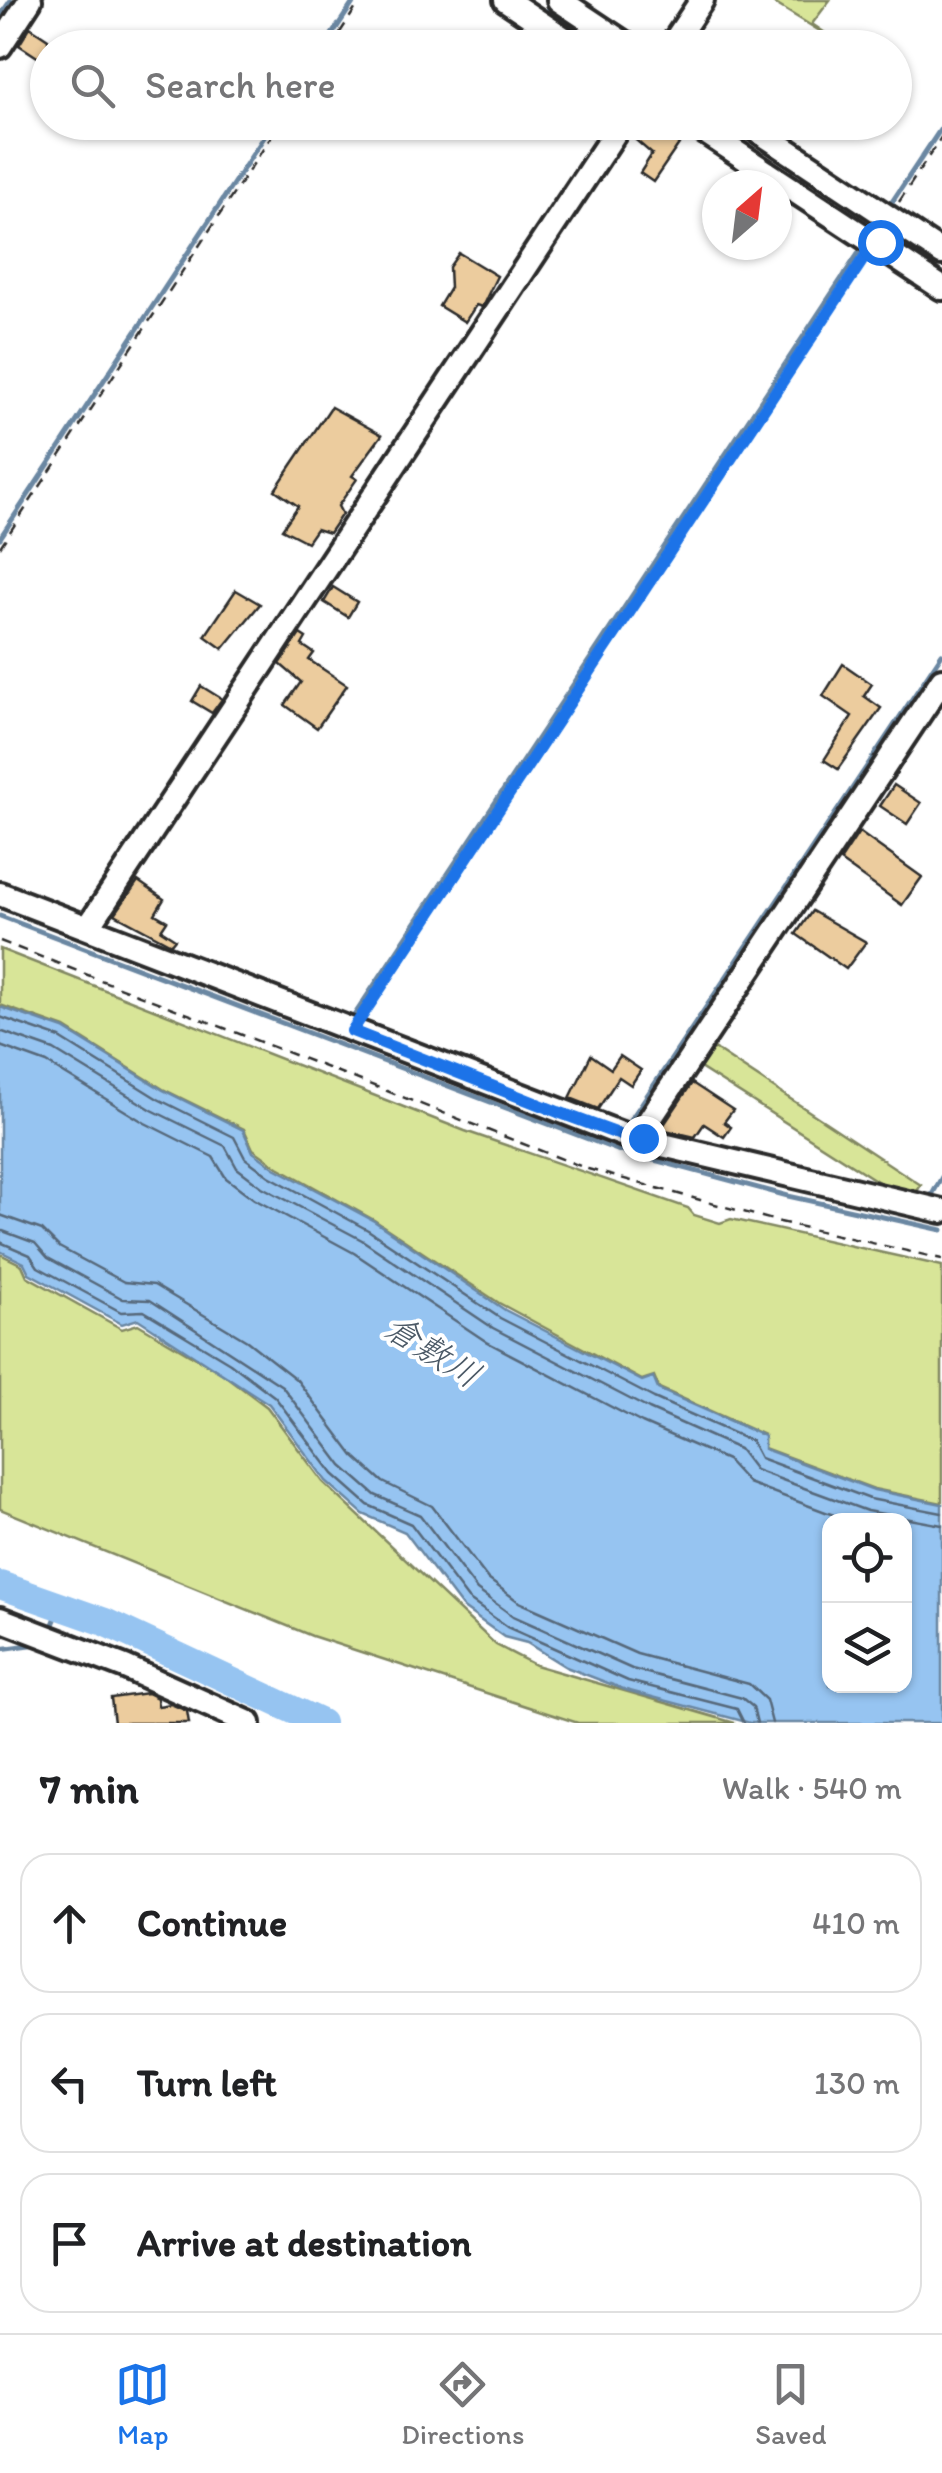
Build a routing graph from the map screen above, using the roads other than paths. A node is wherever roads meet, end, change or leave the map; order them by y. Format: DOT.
graph roads {
  1 [pos="30,0"];
  2 [pos="506,0"];
  3 [pos="559,0"];
  4 [pos="702,0"];
  5 [pos="551,30"];
  6 [pos="604,30"];
  7 [pos="682,30"];
  8 [pos="0,46"];
  9 [pos="610,140"];
  10 [pos="721,140"];
  11 [pos="768,140"];
  12 [pos="884,233"];
  13 [pos="942,253"];
  14 [pos="942,288"];
  15 [pos="942,680"];
  16 [pos="0,894"];
  17 [pos="83,924"];
  18 [pos="630,1136"];
  19 [pos="931,1210"];
  20 [pos="0,1619"];
  21 [pos="249,1723"];
  1 -- 8 [label="street"];
  2 -- 5 [label="street"];
  3 -- 6 [label="street"];
  4 -- 7 [label="street"];
  9 -- 17 [label="street"];
  10 -- 12 [label="street"];
  11 -- 12 [label="street"];
  12 -- 13 [label="street"];
  12 -- 14 [label="street"];
  15 -- 18 [label="street"];
  16 -- 17 [label="street"];
  17 -- 18 [label="street"];
  18 -- 19 [label="street"];
  20 -- 21 [label="street"];
}
